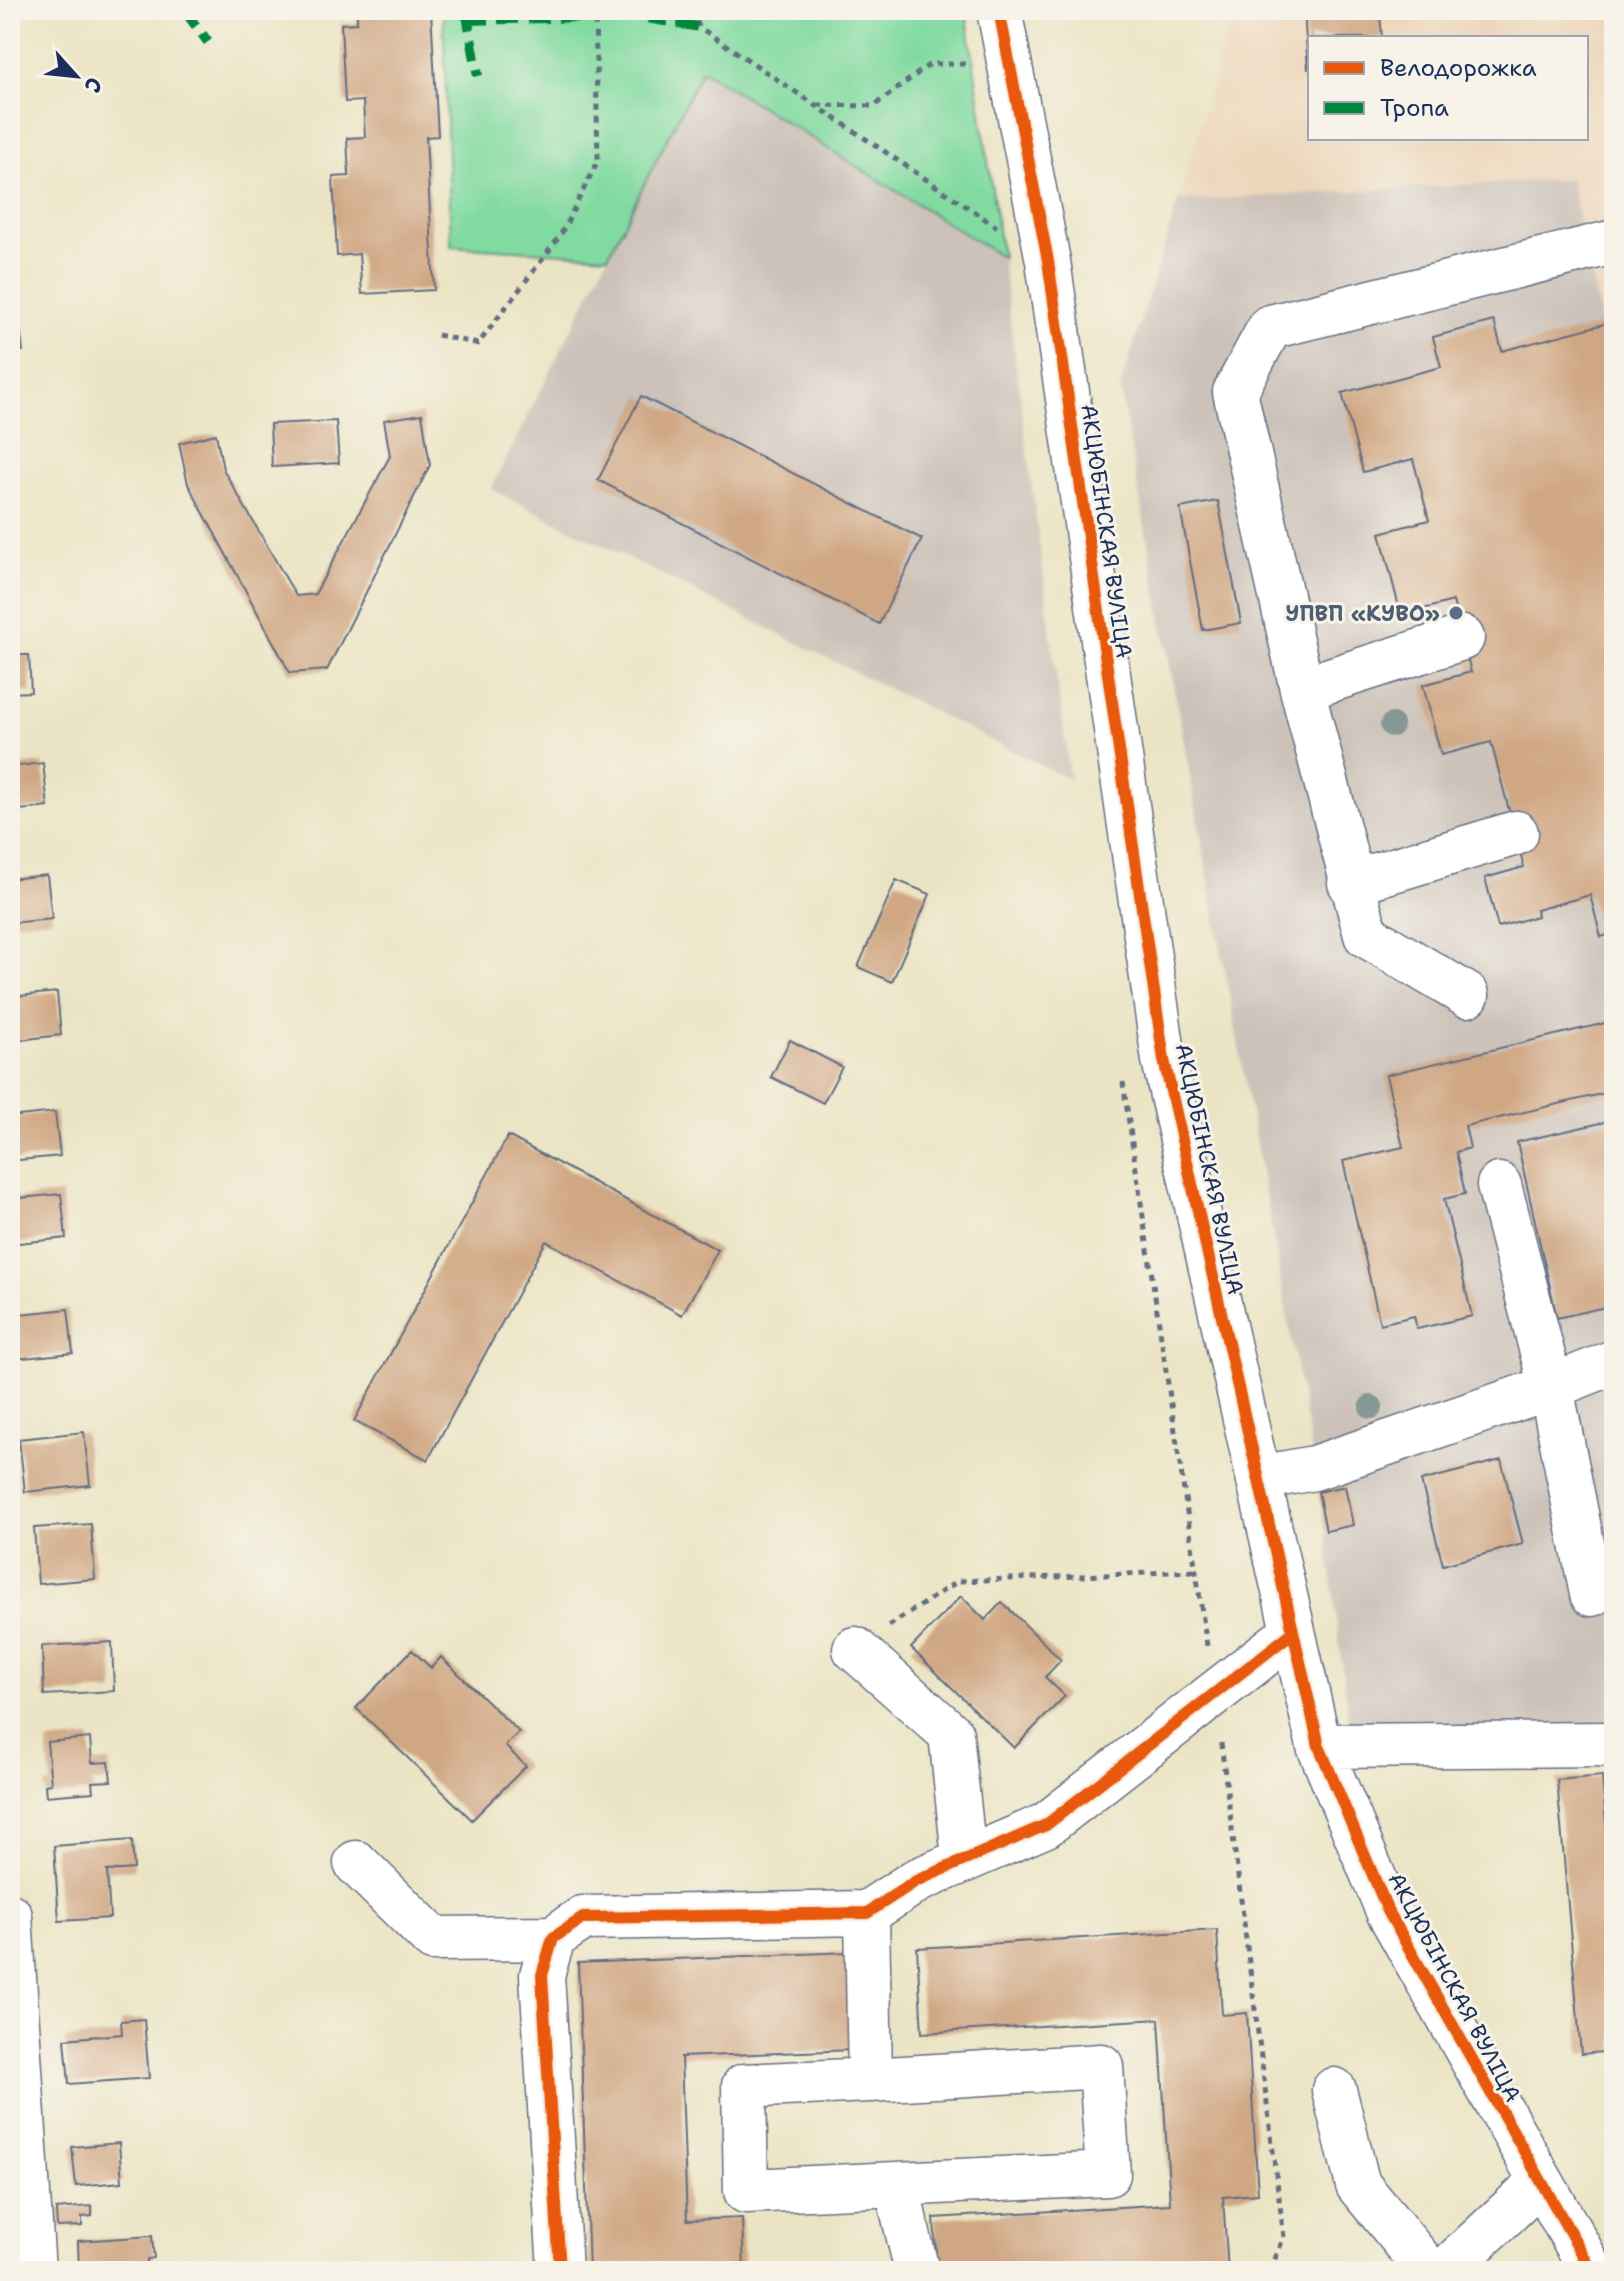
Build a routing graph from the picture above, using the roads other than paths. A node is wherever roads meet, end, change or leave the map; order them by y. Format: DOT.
graph roads {
  1 [pos="999,10"];
  2 [pos="1614,242"];
  3 [pos="1462,638"];
  4 [pos="1302,689"];
  5 [pos="1516,833"];
  6 [pos="1350,883"];
  7 [pos="1467,995"];
  8 [pos="1499,1185"];
  9 [pos="1614,1362"];
  10 [pos="1551,1387"];
  11 [pos="1259,1478"];
  12 [pos="1592,1594"];
  13 [pos="1292,1633"];
  14 [pos="855,1649"];
  15 [pos="1614,1744"];
  16 [pos="1319,1746"];
  17 [pos="964,1858"];
  18 [pos="356,1863"];
  19 [pos="867,1913"];
  20 [pos="10,1916"];
  21 [pos="553,1938"];
  22 [pos="870,2080"];
  23 [pos="1334,2090"];
  24 [pos="1539,2183"];
  25 [pos="896,2184"];
  26 [pos="33,2271"];
  27 [pos="560,2271"];
  28 [pos="917,2271"];
  29 [pos="1429,2271"];
  30 [pos="1445,2271"];
  31 [pos="1592,2271"];
  1 -- 11 [label="street, АКЦЮБІНСКАЯ ВУЛІЦА"];
  2 -- 4 [label="street"];
  3 -- 4 [label="street"];
  4 -- 6 [label="street"];
  5 -- 6 [label="street"];
  6 -- 7 [label="street"];
  8 -- 10 [label="street"];
  9 -- 10 [label="street"];
  10 -- 11 [label="street"];
  10 -- 12 [label="street"];
  11 -- 13 [label="street, АКЦЮБІНСКАЯ ВУЛІЦА"];
  13 -- 16 [label="street, АКЦЮБІНСКАЯ ВУЛІЦА"];
  13 -- 17 [label="street"];
  14 -- 17 [label="street"];
  15 -- 16 [label="street"];
  16 -- 24 [label="street, АКЦЮБІНСКАЯ ВУЛІЦА"];
  17 -- 19 [label="street"];
  18 -- 21 [label="street"];
  19 -- 21 [label="street"];
  19 -- 22 [label="street"];
  20 -- 26 [label="street"];
  21 -- 27 [label="street"];
  22 -- 25 [label="street"];
  22 -- 25 [label="street"];
  23 -- 29 [label="street"];
  24 -- 30 [label="street"];
  24 -- 31 [label="street, АКЦЮБІНСКАЯ ВУЛІЦА"];
  25 -- 28 [label="street"];
}
